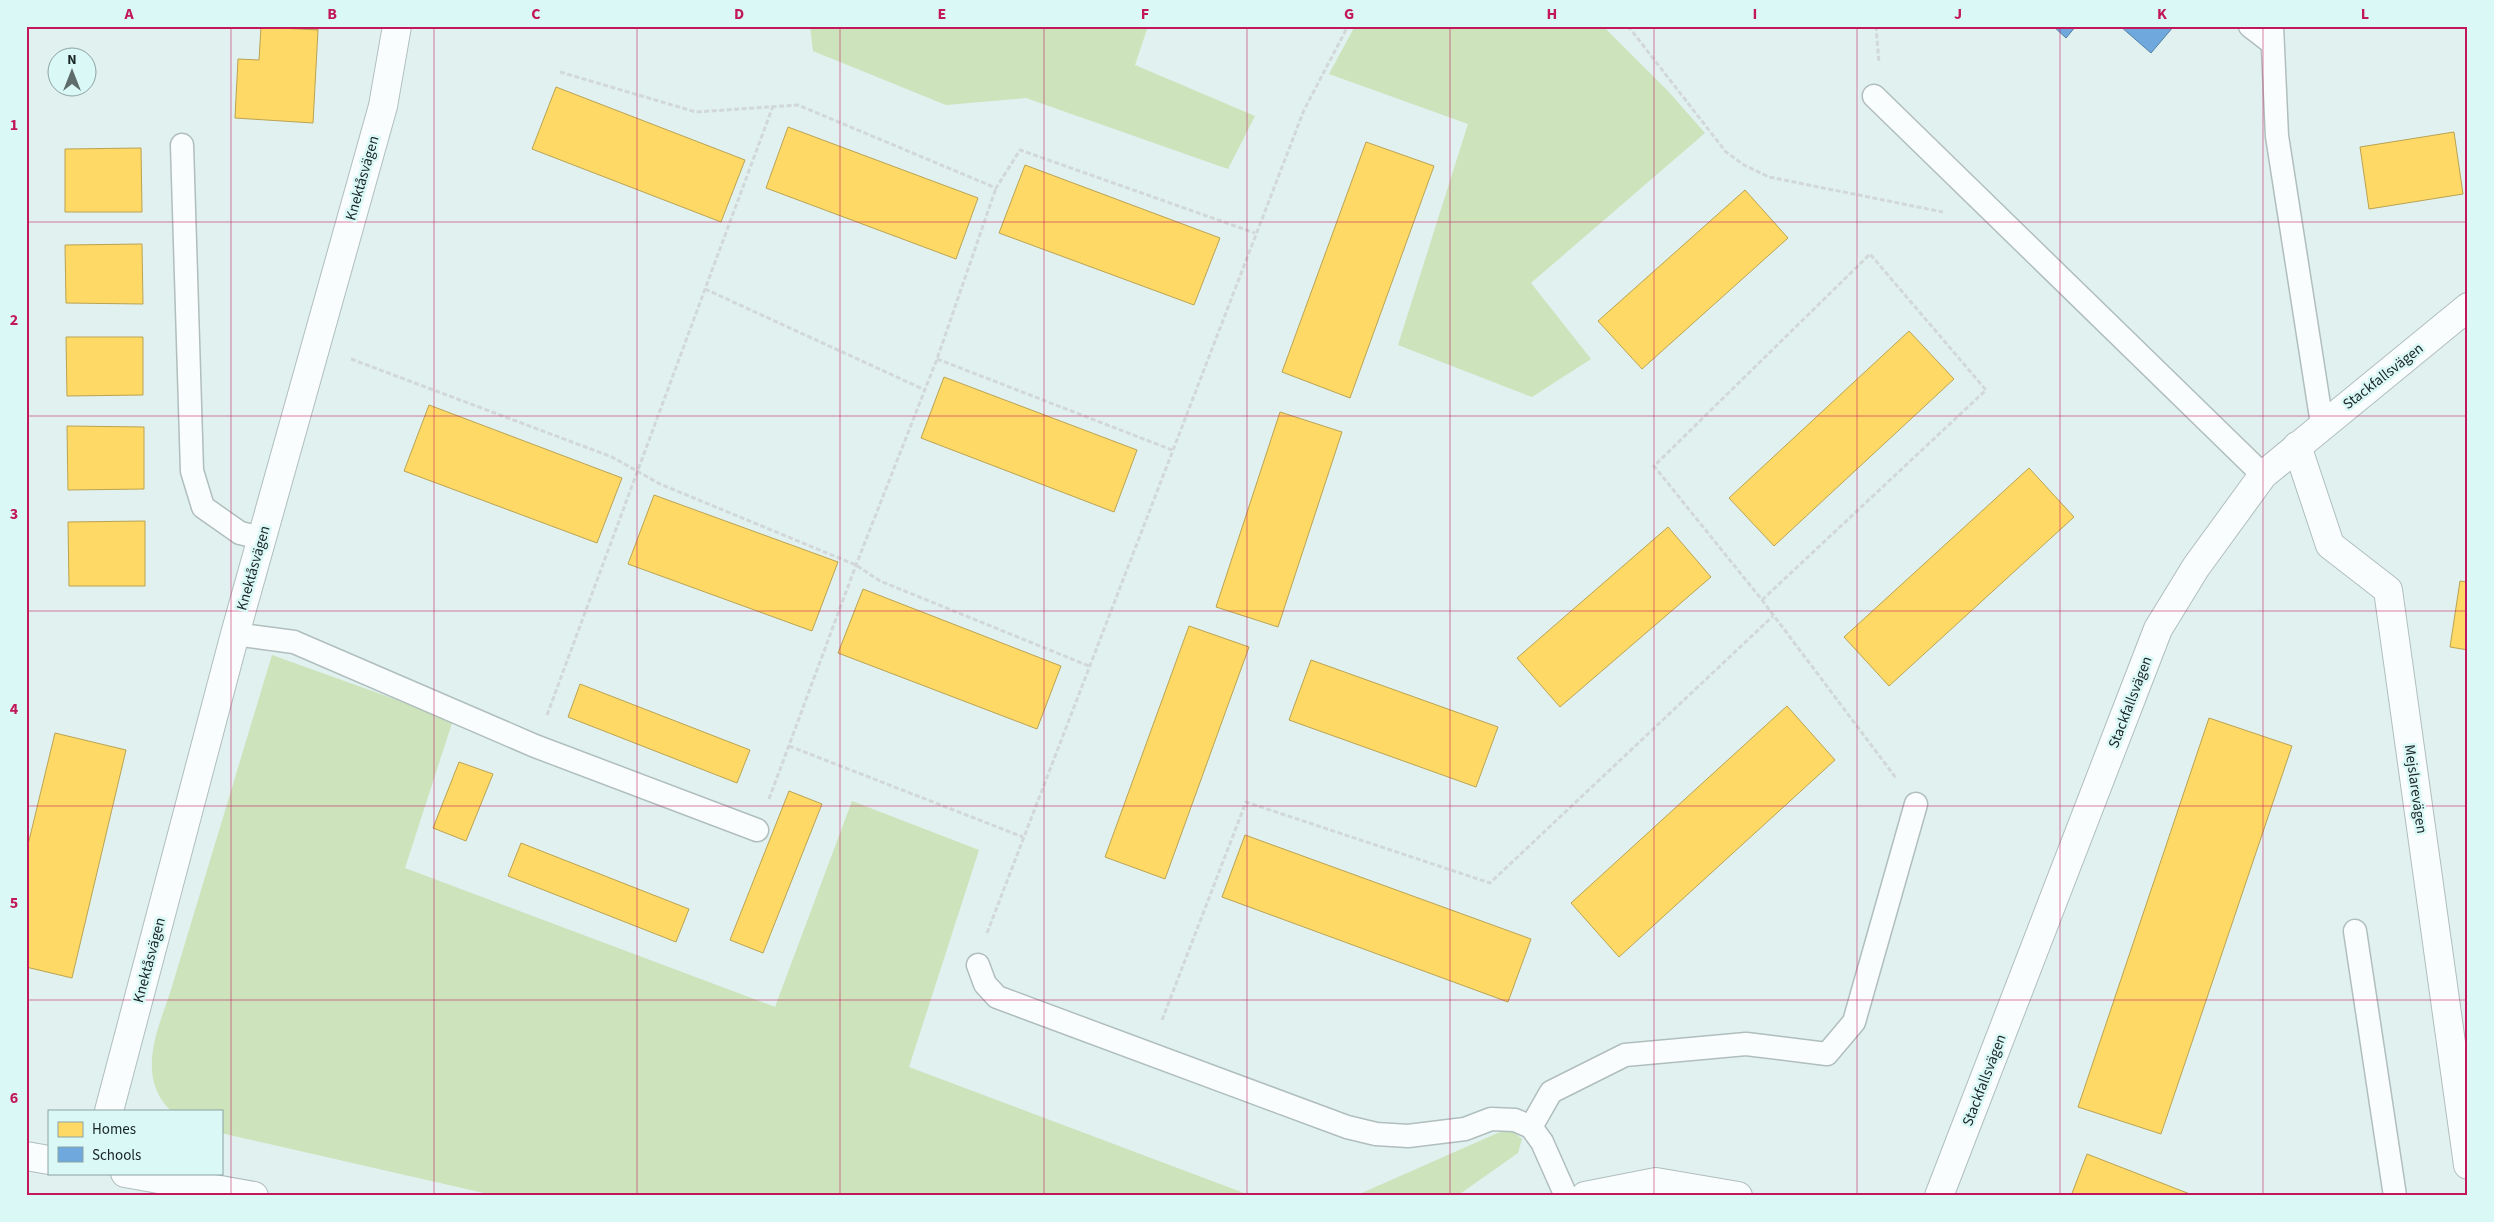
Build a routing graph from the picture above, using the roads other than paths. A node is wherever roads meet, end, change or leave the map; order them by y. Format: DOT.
graph roads {
  1 [pos="397,26"];
  2 [pos="2250,26"];
  3 [pos="2272,34"];
  4 [pos="1874,96"];
  5 [pos="182,145"];
  6 [pos="2468,307"];
  7 [pos="2322,424"];
  8 [pos="2297,446"];
  9 [pos="2263,475"];
  10 [pos="262,538"];
  11 [pos="235,634"];
  12 [pos="1916,804"];
  13 [pos="757,830"];
  14 [pos="2355,931"];
  15 [pos="978,966"];
  16 [pos="109,1110"];
  17 [pos="1531,1127"];
  18 [pos="26,1156"];
  19 [pos="48,1160"];
  20 [pos="2468,1165"];
  21 [pos="131,1174"];
  22 [pos="254,1196"];
  23 [pos="1566,1196"];
  24 [pos="1585,1196"];
  25 [pos="1738,1196"];
  26 [pos="1939,1196"];
  27 [pos="2395,1196"];
  1 -- 10 [label="street, Knektåsvägen"];
  2 -- 3 [label="lane"];
  3 -- 7 [label="lane"];
  4 -- 9 [label="lane"];
  5 -- 10 [label="lane"];
  6 -- 7 [label="street, Stackfallsvägen"];
  7 -- 8 [label="street, Stackfallsvägen"];
  8 -- 9 [label="street, Stackfallsvägen"];
  8 -- 20 [label="street, Mejslarevägen"];
  9 -- 26 [label="street, Stackfallsvägen"];
  10 -- 11 [label="street, Knektåsvägen"];
  11 -- 13 [label="lane"];
  11 -- 16 [label="street, Knektåsvägen"];
  12 -- 17 [label="lane"];
  14 -- 27 [label="lane"];
  15 -- 17 [label="lane"];
  17 -- 23 [label="lane"];
  18 -- 19 [label="street"];
  21 -- 22 [label="street"];
  24 -- 25 [label="street"];
}
